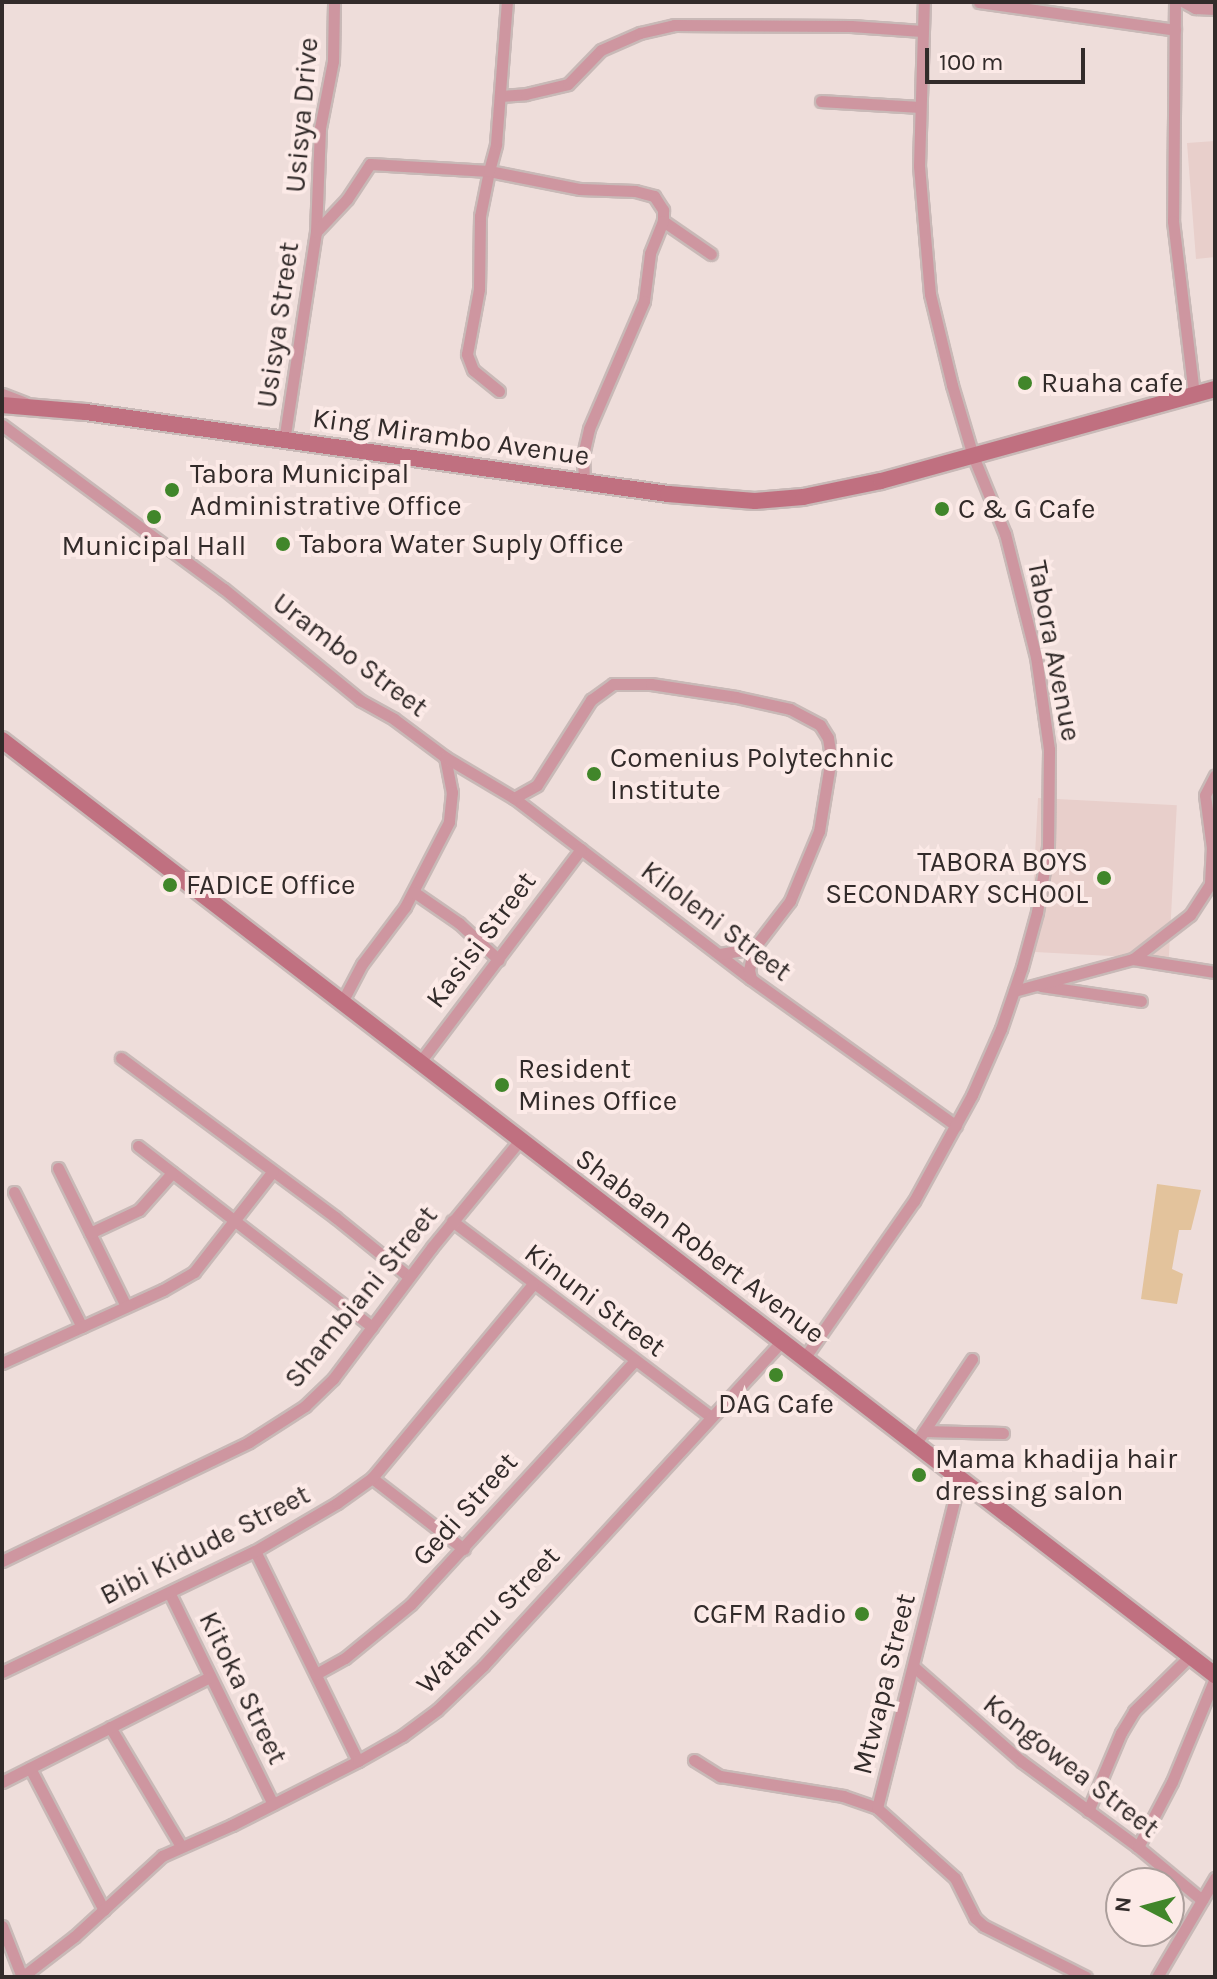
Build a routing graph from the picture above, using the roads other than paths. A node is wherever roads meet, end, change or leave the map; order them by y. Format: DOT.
graph roads {
  1 [pos="334,2"];
  2 [pos="507,2"];
  3 [pos="924,2"];
  4 [pos="979,2"];
  5 [pos="1175,2"];
  6 [pos="1184,2"];
  7 [pos="1209,9"];
  8 [pos="1175,26"];
  9 [pos="922,31"];
  10 [pos="500,96"];
  11 [pos="821,101"];
  12 [pos="919,107"];
  13 [pos="489,171"];
  14 [pos="663,221"];
  15 [pos="316,232"];
  16 [pos="711,254"];
  17 [pos="1215,389"];
  18 [pos="499,391"];
  19 [pos="2,394"];
  20 [pos="1194,395"];
  21 [pos="2,405"];
  22 [pos="36,407"];
  23 [pos="2,425"];
  24 [pos="284,441"];
  25 [pos="973,456"];
  26 [pos="584,480"];
  27 [pos="2,740"];
  28 [pos="445,757"];
  29 [pos="1215,775"];
  30 [pos="537,785"];
  31 [pos="514,798"];
  32 [pos="536,813"];
  33 [pos="581,849"];
  34 [pos="414,892"];
  35 [pos="1209,898"];
  36 [pos="754,948"];
  37 [pos="720,954"];
  38 [pos="1133,959"];
  39 [pos="499,960"];
  40 [pos="1215,972"];
  41 [pos="751,979"];
  42 [pos="1036,985"];
  43 [pos="1014,991"];
  44 [pos="1141,1001"];
  45 [pos="341,1004"];
  46 [pos="121,1058"];
  47 [pos="420,1062"];
  48 [pos="956,1126"];
  49 [pos="519,1141"];
  50 [pos="138,1146"];
  51 [pos="58,1168"];
  52 [pos="273,1171"];
  53 [pos="172,1173"];
  54 [pos="14,1192"];
  55 [pos="234,1221"];
  56 [pos="452,1221"];
  57 [pos="90,1233"];
  58 [pos="409,1277"];
  59 [pos="532,1285"];
  60 [pos="126,1306"];
  61 [pos="82,1327"];
  62 [pos="372,1327"];
  63 [pos="783,1340"];
  64 [pos="805,1357"];
  65 [pos="972,1359"];
  66 [pos="635,1360"];
  67 [pos="2,1363"];
  68 [pos="710,1416"];
  69 [pos="1003,1433"];
  70 [pos="920,1437"];
  71 [pos="960,1477"];
  72 [pos="372,1478"];
  73 [pos="464,1549"];
  74 [pos="255,1551"];
  75 [pos="2,1561"];
  76 [pos="170,1594"];
  77 [pos="1191,1655"];
  78 [pos="914,1667"];
  79 [pos="2,1672"];
  80 [pos="316,1674"];
  81 [pos="210,1677"];
  82 [pos="1215,1677"];
  83 [pos="110,1727"];
  84 [pos="694,1760"];
  85 [pos="358,1761"];
  86 [pos="30,1768"];
  87 [pos="2,1782"];
  88 [pos="273,1804"];
  89 [pos="877,1808"];
  90 [pos="1088,1811"];
  91 [pos="181,1846"];
  92 [pos="1138,1847"];
  93 [pos="1215,1878"];
  94 [pos="1202,1900"];
  95 [pos="104,1910"];
  96 [pos="2,1926"];
  97 [pos="22,1977"];
  98 [pos="1086,1977"];
  99 [pos="1157,1977"];
  1 -- 15 [label="street, Usisya Drive"];
  2 -- 10 [label="street"];
  3 -- 9 [label="street, Tabora Avenue"];
  4 -- 8 [label="street"];
  5 -- 8 [label="street"];
  6 -- 7 [label="street"];
  7 -- 8 [label="street"];
  8 -- 20 [label="street"];
  9 -- 10 [label="street"];
  9 -- 12 [label="street, Tabora Avenue"];
  10 -- 13 [label="street"];
  11 -- 12 [label="street"];
  12 -- 25 [label="street, Tabora Avenue"];
  13 -- 14 [label="street, Usisya Street"];
  13 -- 15 [label="street, Usisya Street"];
  13 -- 18 [label="street"];
  14 -- 16 [label="street"];
  14 -- 26 [label="street"];
  15 -- 24 [label="street, Usisya Street"];
  17 -- 20 [label="street, King Mirambo Avenue"];
  19 -- 22 [label="street"];
  20 -- 25 [label="street, King Mirambo Avenue"];
  21 -- 22 [label="street, King Mirambo Avenue"];
  22 -- 24 [label="street, King Mirambo Avenue"];
  23 -- 28 [label="street, Urambo Street"];
  24 -- 26 [label="street, King Mirambo Avenue"];
  25 -- 26 [label="street, King Mirambo Avenue"];
  25 -- 43 [label="street, Tabora Avenue"];
  27 -- 45 [label="street, Shabaan Robert Avenue"];
  28 -- 31 [label="street, Kiloleni Street"];
  28 -- 34 [label="street"];
  29 -- 35 [label="street"];
  30 -- 31 [label="street"];
  30 -- 32 [label="street"];
  30 -- 36 [label="street"];
  31 -- 32 [label="street, Kiloleni Street"];
  32 -- 33 [label="street, Kiloleni Street"];
  33 -- 37 [label="street, Kiloleni Street"];
  33 -- 39 [label="street, Kasisi Street"];
  34 -- 39 [label="street"];
  34 -- 45 [label="street"];
  35 -- 38 [label="street"];
  36 -- 37 [label="street"];
  36 -- 41 [label="street"];
  37 -- 41 [label="street, Kiloleni Street"];
  38 -- 40 [label="street"];
  38 -- 42 [label="street"];
  39 -- 47 [label="street, Kasisi Street"];
  41 -- 48 [label="street, Kiloleni Street"];
  42 -- 43 [label="street"];
  42 -- 44 [label="street"];
  43 -- 48 [label="street, Tabora Avenue"];
  45 -- 47 [label="street, Shabaan Robert Avenue"];
  46 -- 52 [label="street"];
  47 -- 49 [label="street, Shabaan Robert Avenue"];
  48 -- 64 [label="street, Tabora Avenue"];
  49 -- 56 [label="street, Shambiani Street"];
  49 -- 63 [label="street, Shabaan Robert Avenue"];
  50 -- 53 [label="street"];
  51 -- 57 [label="street"];
  52 -- 55 [label="street"];
  52 -- 58 [label="street"];
  53 -- 55 [label="street"];
  53 -- 57 [label="street"];
  54 -- 61 [label="street"];
  55 -- 60 [label="street"];
  55 -- 62 [label="street"];
  56 -- 58 [label="street, Shambiani Street"];
  56 -- 59 [label="street, Kinuni Street"];
  57 -- 60 [label="street"];
  58 -- 62 [label="street, Shambiani Street"];
  59 -- 66 [label="street, Kinuni Street"];
  59 -- 72 [label="street, Bibi Kidude Street"];
  60 -- 61 [label="street"];
  61 -- 67 [label="street"];
  62 -- 75 [label="street, Shambiani Street"];
  63 -- 64 [label="street, Shabaan Robert Avenue"];
  63 -- 68 [label="street, Watamu Street"];
  64 -- 70 [label="street, Shabaan Robert Avenue"];
  65 -- 70 [label="street"];
  66 -- 68 [label="street, Kinuni Street"];
  66 -- 73 [label="street, Gedi Street"];
  68 -- 85 [label="street, Watamu Street"];
  69 -- 70 [label="street"];
  70 -- 71 [label="street, Shabaan Robert Avenue"];
  71 -- 77 [label="street, Shabaan Robert Avenue"];
  71 -- 78 [label="street, Mtwapa Street"];
  72 -- 73 [label="street"];
  72 -- 74 [label="street, Bibi Kidude Street"];
  73 -- 80 [label="street, Gedi Street"];
  74 -- 76 [label="street, Bibi Kidude Street"];
  74 -- 80 [label="street"];
  76 -- 79 [label="street, Bibi Kidude Street"];
  76 -- 81 [label="street, Kitoka Street"];
  77 -- 82 [label="street, Shabaan Robert Avenue"];
  77 -- 90 [label="street"];
  78 -- 89 [label="street, Mtwapa Street"];
  78 -- 90 [label="street, Kongowea Street"];
  80 -- 85 [label="street"];
  81 -- 83 [label="street"];
  81 -- 88 [label="street, Kitoka Street"];
  82 -- 92 [label="street"];
  83 -- 86 [label="street"];
  83 -- 91 [label="street"];
  84 -- 89 [label="street, Mtwapa Street"];
  85 -- 88 [label="street, Watamu Street"];
  86 -- 87 [label="street"];
  86 -- 95 [label="street"];
  88 -- 91 [label="street, Watamu Street"];
  89 -- 98 [label="street"];
  90 -- 92 [label="street, Kongowea Street"];
  91 -- 95 [label="street, Watamu Street"];
  92 -- 94 [label="street, Kongowea Street"];
  93 -- 94 [label="street"];
  94 -- 99 [label="street"];
  95 -- 97 [label="street, Watamu Street"];
  96 -- 97 [label="street"];
}
